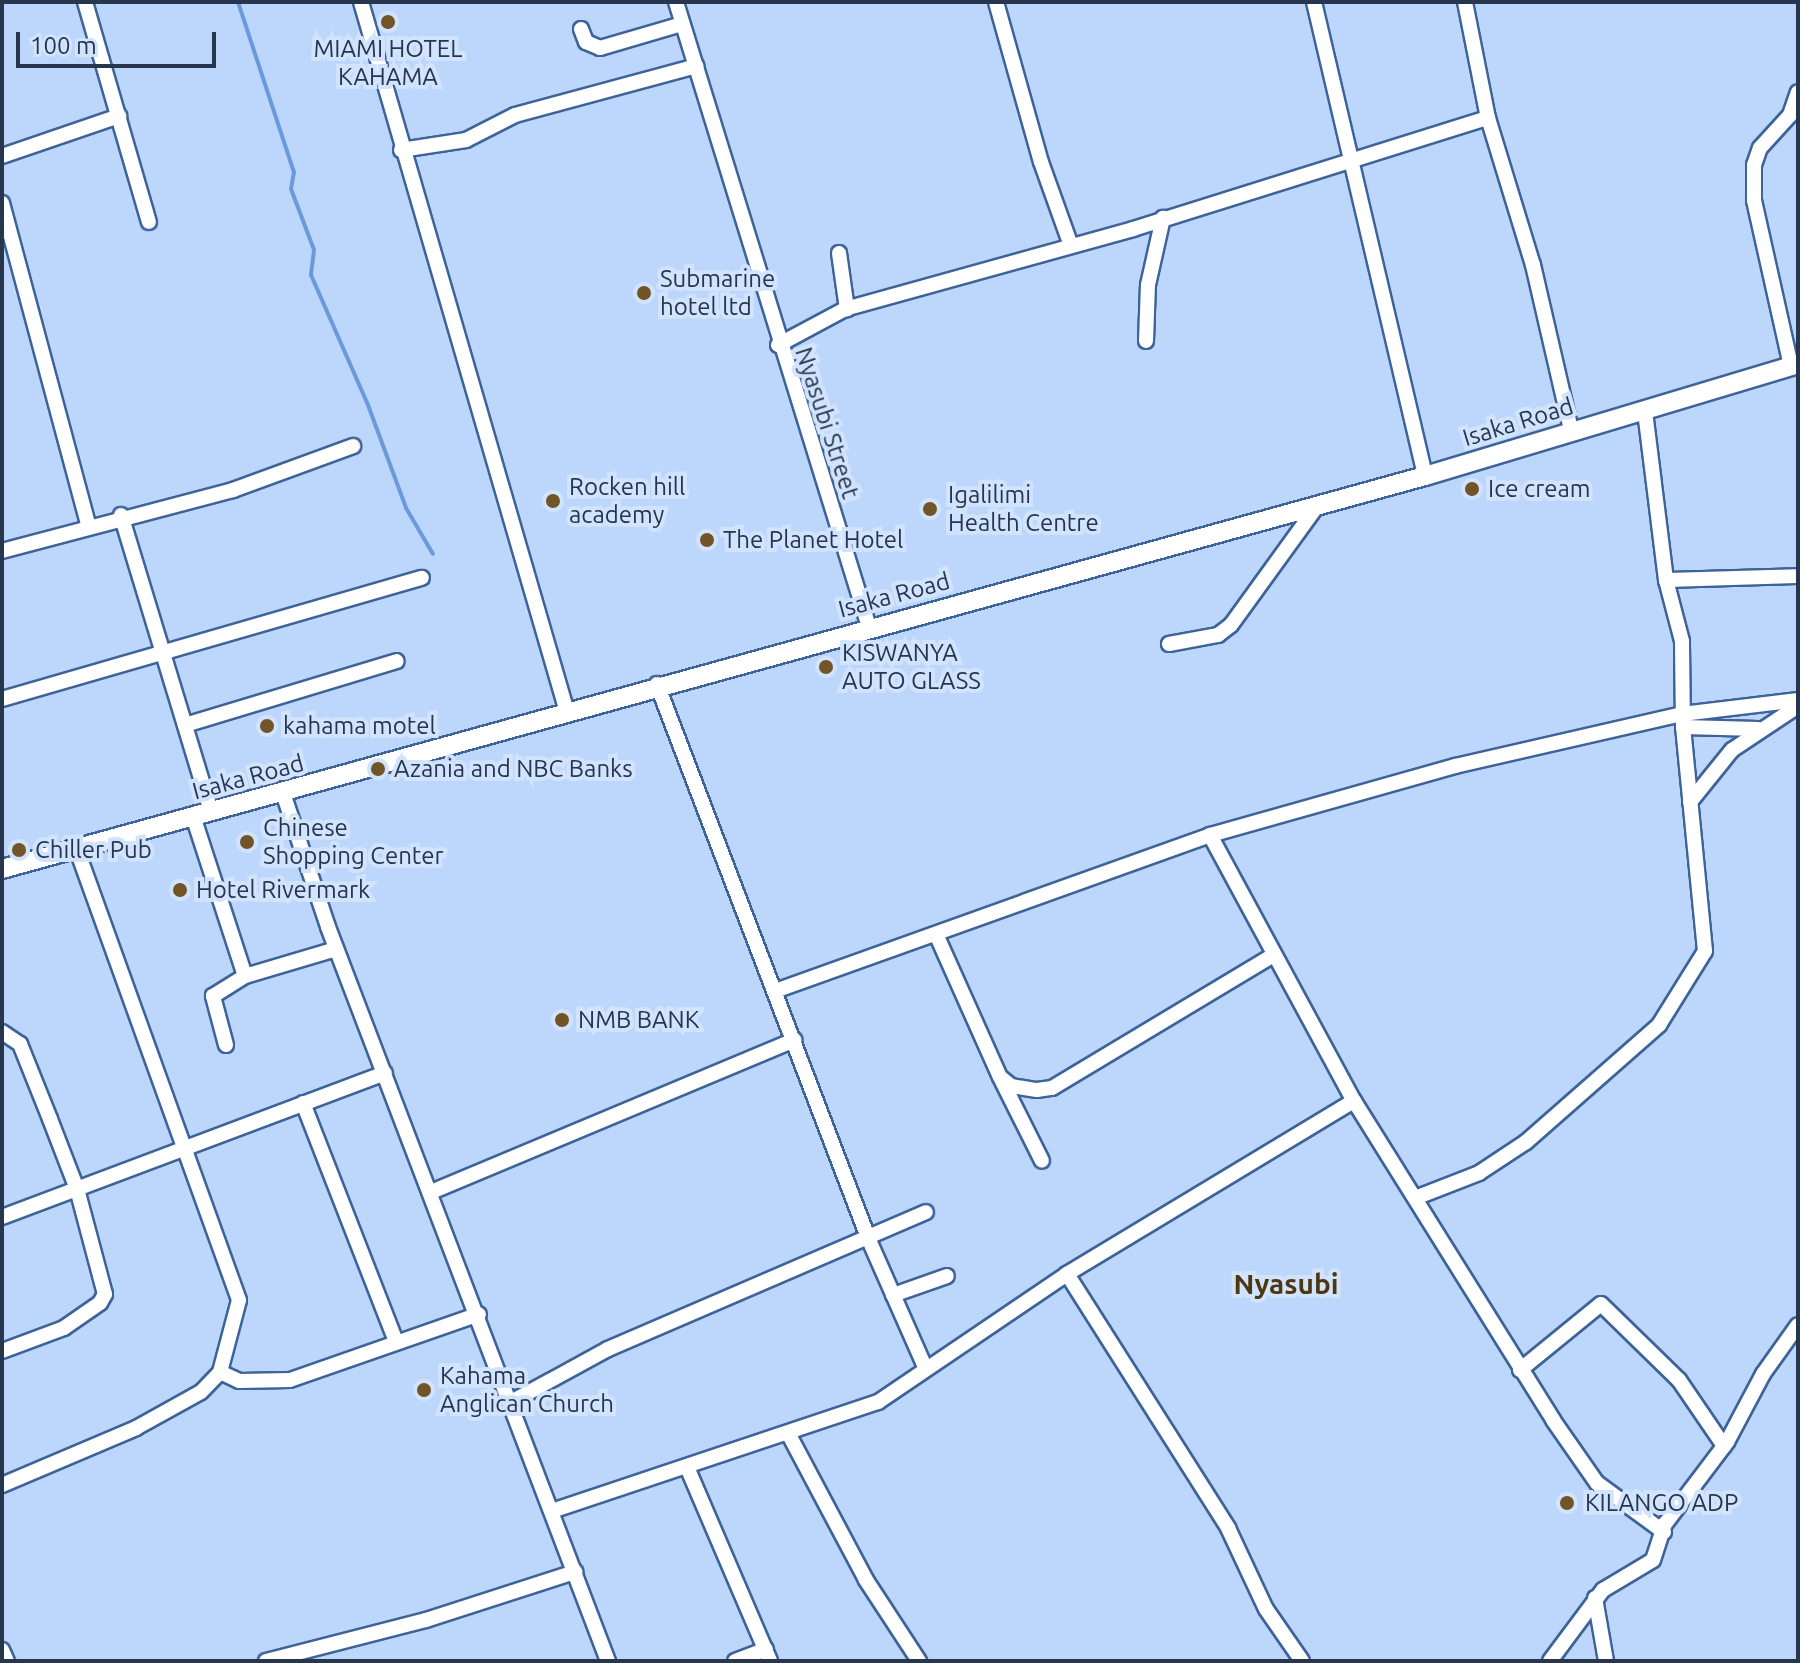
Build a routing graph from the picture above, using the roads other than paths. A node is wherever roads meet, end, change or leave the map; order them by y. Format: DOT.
graph roads {
  1 [pos="85,2"];
  2 [pos="361,2"];
  3 [pos="676,2"];
  4 [pos="996,2"];
  5 [pos="1314,2"];
  6 [pos="1465,2"];
  7 [pos="682,24"];
  8 [pos="581,29"];
  9 [pos="696,66"];
  10 [pos="1798,92"];
  11 [pos="119,116"];
  12 [pos="1794,116"];
  13 [pos="1488,118"];
  14 [pos="401,150"];
  15 [pos="2,156"];
  16 [pos="1349,161"];
  17 [pos="2,203"];
  18 [pos="1163,218"];
  19 [pos="149,222"];
  20 [pos="1070,243"];
  21 [pos="839,253"];
  22 [pos="847,309"];
  23 [pos="1146,341"];
  24 [pos="778,345"];
  25 [pos="1794,365"];
  26 [pos="1645,411"];
  27 [pos="1571,430"];
  28 [pos="353,446"];
  29 [pos="1425,476"];
  30 [pos="1317,506"];
  31 [pos="121,515"];
  32 [pos="88,525"];
  33 [pos="2,551"];
  34 [pos="1798,576"];
  35 [pos="422,578"];
  36 [pos="1666,580"];
  37 [pos="869,627"];
  38 [pos="1169,644"];
  39 [pos="163,652"];
  40 [pos="397,661"];
  41 [pos="657,684"];
  42 [pos="2,699"];
  43 [pos="1798,703"];
  44 [pos="567,712"];
  45 [pos="1683,721"];
  46 [pos="185,725"];
  47 [pos="1760,729"];
  48 [pos="283,793"];
  49 [pos="1690,802"];
  50 [pos="202,813"];
  51 [pos="1210,835"];
  52 [pos="76,848"];
  53 [pos="2,869"];
  54 [pos="936,934"];
  55 [pos="336,949"];
  56 [pos="1272,956"];
  57 [pos="245,976"];
  58 [pos="775,991"];
  59 [pos="2,1032"];
  60 [pos="794,1040"];
  61 [pos="226,1045"];
  62 [pos="385,1073"];
  63 [pos="1000,1077"];
  64 [pos="1354,1101"];
  65 [pos="303,1103"];
  66 [pos="184,1145"];
  67 [pos="1042,1161"];
  68 [pos="77,1189"];
  69 [pos="431,1192"];
  70 [pos="1415,1198"];
  71 [pos="926,1212"];
  72 [pos="2,1217"];
  73 [pos="869,1240"];
  74 [pos="1067,1274"];
  75 [pos="947,1276"];
  76 [pos="893,1295"];
  77 [pos="479,1314"];
  78 [pos="1798,1325"];
  79 [pos="396,1342"];
  80 [pos="2,1351"];
  81 [pos="926,1369"];
  82 [pos="1520,1370"];
  83 [pos="220,1372"];
  84 [pos="513,1401"];
  85 [pos="788,1433"];
  86 [pos="1724,1446"];
  87 [pos="687,1467"];
  88 [pos="2,1485"];
  89 [pos="552,1511"];
  90 [pos="1664,1532"];
  91 [pos="575,1572"];
  92 [pos="1595,1598"];
  93 [pos="2,1650"];
  94 [pos="768,1655"];
  95 [pos="7,1661"];
  96 [pos="266,1661"];
  97 [pos="608,1661"];
  98 [pos="735,1661"];
  99 [pos="919,1661"];
  100 [pos="1302,1661"];
  101 [pos="1550,1661"];
  102 [pos="1606,1661"];
  1 -- 11 [label="street"];
  2 -- 14 [label="street"];
  3 -- 7 [label="street, Nyasubi Street"];
  4 -- 20 [label="street"];
  5 -- 16 [label="street"];
  6 -- 13 [label="street"];
  7 -- 8 [label="street"];
  7 -- 9 [label="street, Nyasubi Street"];
  9 -- 14 [label="street"];
  9 -- 24 [label="street, Nyasubi Street"];
  10 -- 12 [label="street"];
  11 -- 15 [label="street"];
  11 -- 19 [label="street"];
  12 -- 25 [label="street"];
  13 -- 16 [label="street"];
  13 -- 27 [label="street"];
  14 -- 44 [label="street"];
  16 -- 18 [label="street"];
  16 -- 29 [label="street"];
  17 -- 32 [label="street"];
  18 -- 20 [label="street"];
  18 -- 23 [label="street"];
  20 -- 22 [label="street"];
  21 -- 22 [label="street"];
  22 -- 24 [label="street"];
  24 -- 37 [label="street, Nyasubi Street"];
  25 -- 26 [label="street, Isaka Road"];
  26 -- 27 [label="street, Isaka Road"];
  26 -- 36 [label="street"];
  27 -- 29 [label="street, Isaka Road"];
  28 -- 31 [label="street"];
  29 -- 30 [label="street, Isaka Road"];
  30 -- 37 [label="street, Isaka Road"];
  30 -- 38 [label="street"];
  31 -- 32 [label="street"];
  31 -- 39 [label="street"];
  32 -- 33 [label="street"];
  34 -- 36 [label="street"];
  35 -- 39 [label="street"];
  36 -- 45 [label="street"];
  37 -- 41 [label="street, Isaka Road"];
  39 -- 42 [label="street"];
  39 -- 46 [label="street"];
  40 -- 46 [label="street"];
  41 -- 44 [label="street, Isaka Road"];
  41 -- 58 [label="street"];
  43 -- 45 [label="street"];
  43 -- 47 [label="street"];
  44 -- 48 [label="street, Isaka Road"];
  45 -- 47 [label="street"];
  45 -- 49 [label="street"];
  45 -- 51 [label="street"];
  46 -- 50 [label="street"];
  47 -- 49 [label="street"];
  48 -- 50 [label="street, Isaka Road"];
  48 -- 55 [label="street"];
  49 -- 70 [label="street"];
  50 -- 52 [label="street, Isaka Road"];
  50 -- 57 [label="street"];
  51 -- 54 [label="street"];
  51 -- 56 [label="street"];
  52 -- 53 [label="street, Isaka Road"];
  52 -- 66 [label="street"];
  54 -- 58 [label="street"];
  54 -- 63 [label="street"];
  55 -- 57 [label="street"];
  55 -- 62 [label="street"];
  56 -- 63 [label="street"];
  56 -- 64 [label="street"];
  57 -- 61 [label="street"];
  58 -- 60 [label="street"];
  59 -- 68 [label="street"];
  60 -- 69 [label="street"];
  60 -- 73 [label="street"];
  62 -- 65 [label="street"];
  62 -- 69 [label="street"];
  63 -- 67 [label="street"];
  64 -- 70 [label="street"];
  64 -- 74 [label="street"];
  65 -- 66 [label="street"];
  65 -- 79 [label="street"];
  66 -- 68 [label="street"];
  66 -- 83 [label="street"];
  68 -- 72 [label="street"];
  68 -- 80 [label="street"];
  69 -- 77 [label="street"];
  70 -- 82 [label="street"];
  71 -- 73 [label="street"];
  73 -- 76 [label="street"];
  73 -- 84 [label="street"];
  74 -- 81 [label="street"];
  74 -- 100 [label="street"];
  75 -- 76 [label="street"];
  76 -- 81 [label="street"];
  77 -- 79 [label="street"];
  77 -- 84 [label="street"];
  78 -- 86 [label="street"];
  79 -- 83 [label="street"];
  81 -- 85 [label="street"];
  82 -- 86 [label="street"];
  82 -- 90 [label="street"];
  83 -- 88 [label="street"];
  84 -- 89 [label="street"];
  85 -- 87 [label="street"];
  85 -- 99 [label="street"];
  86 -- 90 [label="street"];
  87 -- 89 [label="street"];
  87 -- 94 [label="street"];
  89 -- 91 [label="street"];
  90 -- 92 [label="street"];
  91 -- 96 [label="street"];
  91 -- 97 [label="street"];
  92 -- 101 [label="street"];
  92 -- 102 [label="street"];
  93 -- 95 [label="street"];
  94 -- 98 [label="street"];
}
